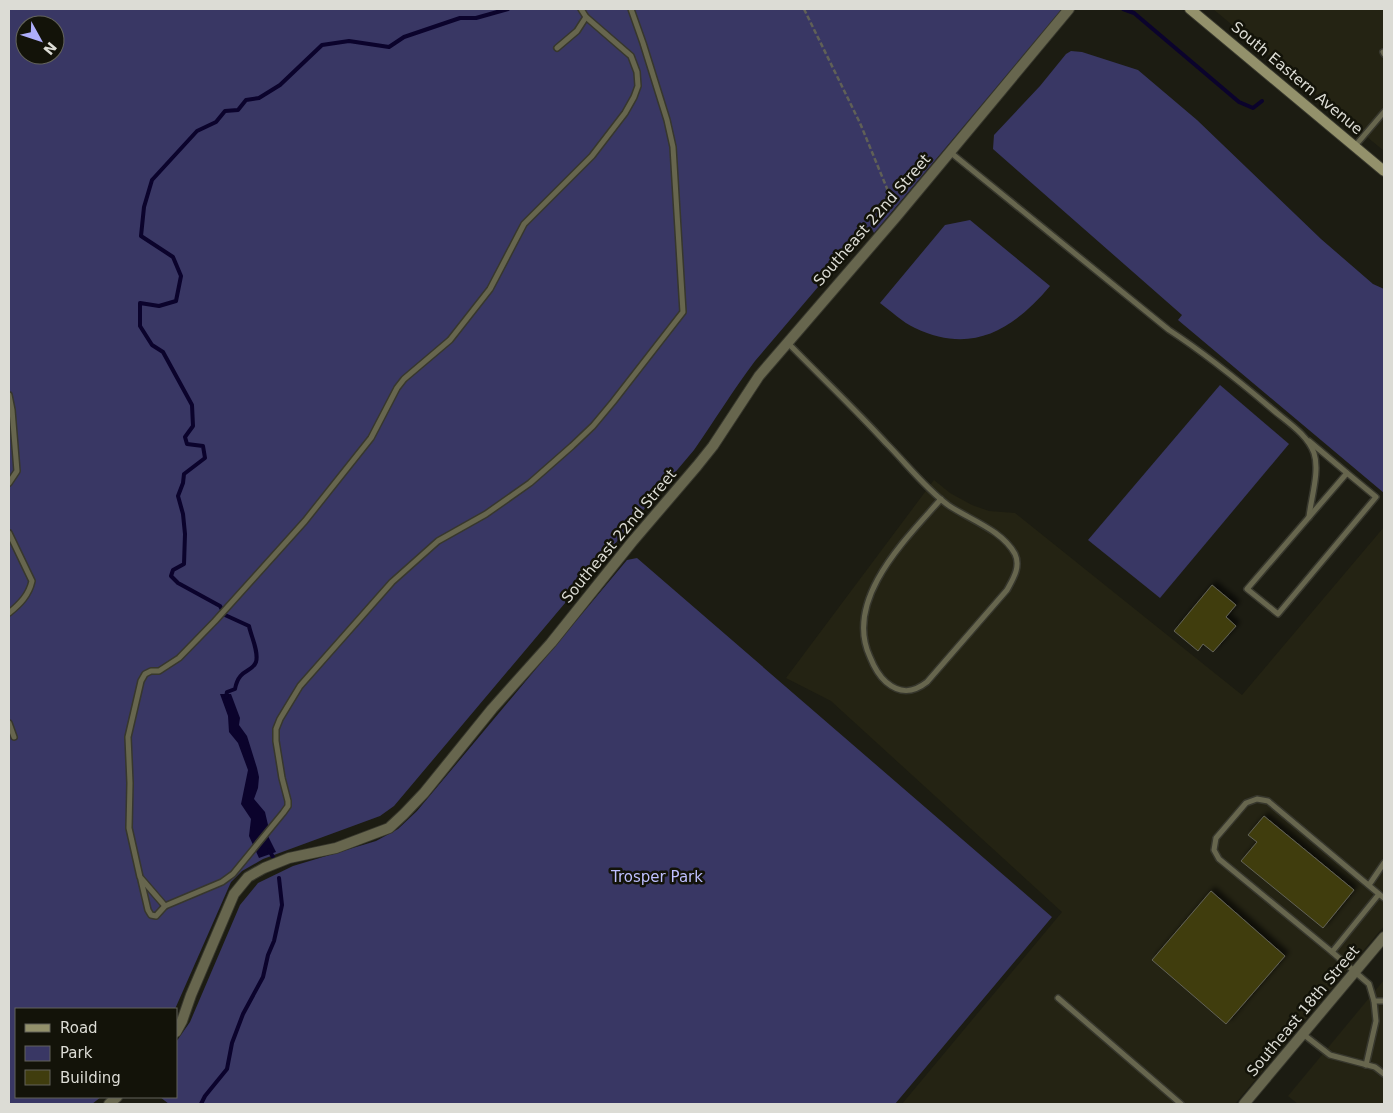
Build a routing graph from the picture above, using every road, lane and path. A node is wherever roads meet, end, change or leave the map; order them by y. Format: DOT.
graph roads {
  1 [pos="581,9"];
  2 [pos="631,9"];
  3 [pos="804,9"];
  4 [pos="1069,9"];
  5 [pos="1190,9"];
  6 [pos="586,17"];
  7 [pos="557,48"];
  8 [pos="1384,112"];
  9 [pos="1355,146"];
  10 [pos="950,152"];
  11 [pos="1384,171"];
  12 [pos="896,217"];
  13 [pos="786,342"];
  14 [pos="9,395"];
  15 [pos="1305,437"];
  16 [pos="1347,472"];
  17 [pos="9,483"];
  18 [pos="941,498"];
  19 [pos="1309,517"];
  20 [pos="9,533"];
  21 [pos="9,614"];
  22 [pos="9,723"];
  23 [pos="14,737"];
  24 [pos="1384,863"];
  25 [pos="140,877"];
  26 [pos="1369,885"];
  27 [pos="1379,894"];
  28 [pos="1384,898"];
  29 [pos="165,906"];
  30 [pos="1384,937"];
  31 [pos="1332,952"];
  32 [pos="1355,972"];
  33 [pos="1058,998"];
  34 [pos="1374,1000"];
  35 [pos="1384,1001"];
  36 [pos="178,1029"];
  37 [pos="1303,1034"];
  38 [pos="1366,1065"];
  39 [pos="1384,1074"];
  40 [pos="1181,1104"];
  41 [pos="1244,1104"];
  1 -- 6 [label="lane"];
  2 -- 29 [label="lane"];
  3 -- 12 [label="path"];
  4 -- 10 [label="street, Southeast 22nd Street"];
  5 -- 9 [label="main road, South Eastern Avenue"];
  6 -- 7 [label="lane"];
  6 -- 25 [label="lane"];
  8 -- 9 [label="lane"];
  9 -- 11 [label="main road, South Eastern Avenue"];
  10 -- 12 [label="street, Southeast 22nd Street"];
  10 -- 15 [label="lane"];
  12 -- 13 [label="street, Southeast 22nd Street"];
  13 -- 18 [label="lane"];
  13 -- 36 [label="street, Southeast 22nd Street"];
  14 -- 17 [label="lane"];
  15 -- 16 [label="lane"];
  15 -- 19 [label="lane"];
  16 -- 19 [label="lane"];
  16 -- 19 [label="lane"];
  18 -- 18 [label="lane"];
  20 -- 21 [label="lane"];
  22 -- 23 [label="lane"];
  24 -- 26 [label="lane"];
  25 -- 29 [label="lane"];
  25 -- 29 [label="lane"];
  26 -- 27 [label="lane"];
  26 -- 31 [label="lane"];
  27 -- 28 [label="lane"];
  27 -- 31 [label="lane"];
  30 -- 32 [label="street, Southeast 18th Street"];
  31 -- 32 [label="lane"];
  32 -- 34 [label="lane"];
  32 -- 37 [label="street, Southeast 18th Street"];
  33 -- 40 [label="lane"];
  34 -- 35 [label="lane"];
  34 -- 38 [label="lane"];
  37 -- 38 [label="lane"];
  37 -- 41 [label="street, Southeast 18th Street"];
  38 -- 39 [label="lane"];
}
